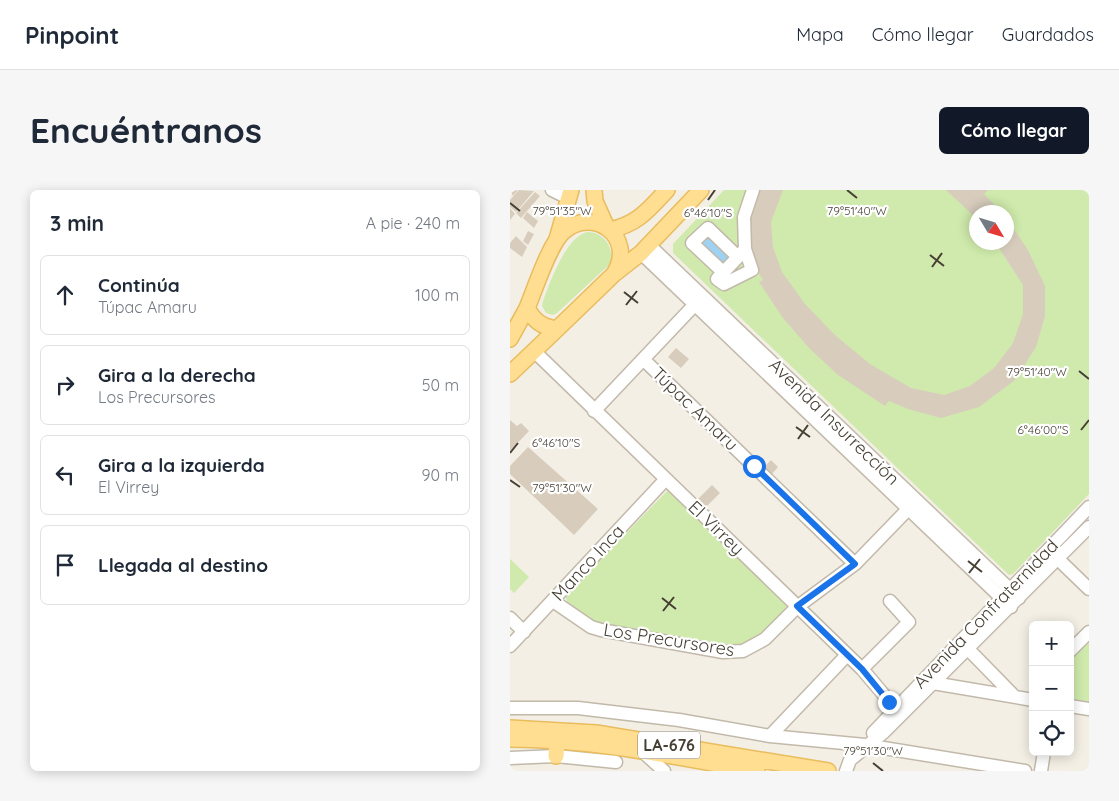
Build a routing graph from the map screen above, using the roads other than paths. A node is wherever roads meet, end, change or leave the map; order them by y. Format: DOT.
graph roads {
  1 [pos="552,190"];
  2 [pos="594,190"];
  3 [pos="666,190"];
  4 [pos="701,190"];
  5 [pos="753,190"];
  6 [pos="570,194"];
  7 [pos="628,226"];
  8 [pos="608,229"];
  9 [pos="556,240"];
  10 [pos="645,249"];
  11 [pos="741,253"];
  12 [pos="723,272"];
  13 [pos="614,274"];
  14 [pos="699,300"];
  15 [pos="527,308"];
  16 [pos="557,329"];
  17 [pos="510,339"];
  18 [pos="534,351"];
  19 [pos="644,360"];
  20 [pos="510,374"];
  21 [pos="594,411"];
  22 [pos="665,480"];
  23 [pos="912,505"];
  24 [pos="1089,507"];
  25 [pos="1089,527"];
  26 [pos="1058,559"];
  27 [pos="855,564"];
  28 [pos="1089,588"];
  29 [pos="1010,598"];
  30 [pos="553,601"];
  31 [pos="890,601"];
  32 [pos="797,606"];
  33 [pos="510,618"];
  34 [pos="524,632"];
  35 [pos="1089,632"];
  36 [pos="510,646"];
  37 [pos="1074,647"];
  38 [pos="968,649"];
  39 [pos="847,655"];
  40 [pos="862,669"];
  41 [pos="933,683"];
  42 [pos="1026,696"];
  43 [pos="1074,707"];
  44 [pos="510,708"];
  45 [pos="895,708"];
  46 [pos="1089,709"];
  47 [pos="510,728"];
  48 [pos="770,736"];
  49 [pos="510,739"];
  50 [pos="558,741"];
  51 [pos="865,745"];
  52 [pos="636,751"];
  53 [pos="556,756"];
  54 [pos="1043,756"];
  55 [pos="510,758"];
  56 [pos="612,767"];
  57 [pos="664,771"];
  58 [pos="757,771"];
  59 [pos="828,771"];
  60 [pos="846,771"];
  61 [pos="1025,771"];
  62 [pos="1041,771"];
  1 -- 6 [label="street"];
  2 -- 8 [label="main road"];
  3 -- 7 [label="main road"];
  4 -- 10 [label="main road"];
  5 -- 11 [label="street"];
  6 -- 9 [label="main road"];
  7 -- 8 [label="main road"];
  7 -- 10 [label="main road"];
  8 -- 9 [label="main road"];
  8 -- 13 [label="main road"];
  9 -- 15 [label="main road"];
  10 -- 13 [label="main road"];
  10 -- 14 [label="street, Avenida Insurrección"];
  11 -- 12 [label="street"];
  11 -- 12 [label="street"];
  11 -- 12 [label="street"];
  13 -- 16 [label="main road"];
  14 -- 19 [label="street"];
  14 -- 23 [label="street, Avenida Insurrección"];
  15 -- 16 [label="main road"];
  15 -- 17 [label="main road"];
  16 -- 18 [label="main road"];
  18 -- 20 [label="main road"];
  18 -- 21 [label="street, El Virrey"];
  19 -- 21 [label="street"];
  19 -- 27 [label="street, Túpac Amaru"];
  21 -- 22 [label="street, El Virrey"];
  22 -- 30 [label="street, Manco Inca"];
  22 -- 32 [label="street, El Virrey"];
  23 -- 27 [label="street, Los Precursores"];
  23 -- 29 [label="street, Avenida Insurrección"];
  24 -- 29 [label="street, Avenida Confraternidad"];
  25 -- 26 [label="street, Avenida Confraternidad"];
  26 -- 28 [label="street"];
  26 -- 29 [label="street, Avenida Confraternidad"];
  27 -- 32 [label="street, Los Precursores"];
  29 -- 38 [label="street, Avenida Confraternidad"];
  29 -- 45 [label="street, Avenida Confraternidad"];
  30 -- 32 [label="street, Los Precursores"];
  30 -- 34 [label="street, Manco Inca"];
  31 -- 40 [label="street"];
  32 -- 39 [label="street, El Virrey"];
  33 -- 34 [label="street"];
  34 -- 36 [label="street, Manco Inca"];
  35 -- 37 [label="street"];
  38 -- 41 [label="street, Avenida Confraternidad"];
  38 -- 42 [label="street"];
  39 -- 40 [label="street, El Virrey"];
  39 -- 48 [label="street"];
  40 -- 45 [label="street, El Virrey"];
  41 -- 42 [label="street"];
  41 -- 51 [label="street, Avenida Confraternidad"];
  43 -- 46 [label="street"];
  44 -- 48 [label="street"];
  45 -- 51 [label="street, Avenida Confraternidad"];
  47 -- 59 [label="main road, LA-676"];
  48 -- 51 [label="street"];
  49 -- 50 [label="main road, LA-676"];
  50 -- 52 [label="main road, LA-676"];
  50 -- 53 [label="main road"];
  51 -- 60 [label="street, Avenida Confraternidad"];
  51 -- 61 [label="street"];
  52 -- 56 [label="street"];
  52 -- 57 [label="street"];
  52 -- 58 [label="main road, LA-676"];
  53 -- 55 [label="street"];
  53 -- 56 [label="street"];
  54 -- 62 [label="street"];
}
